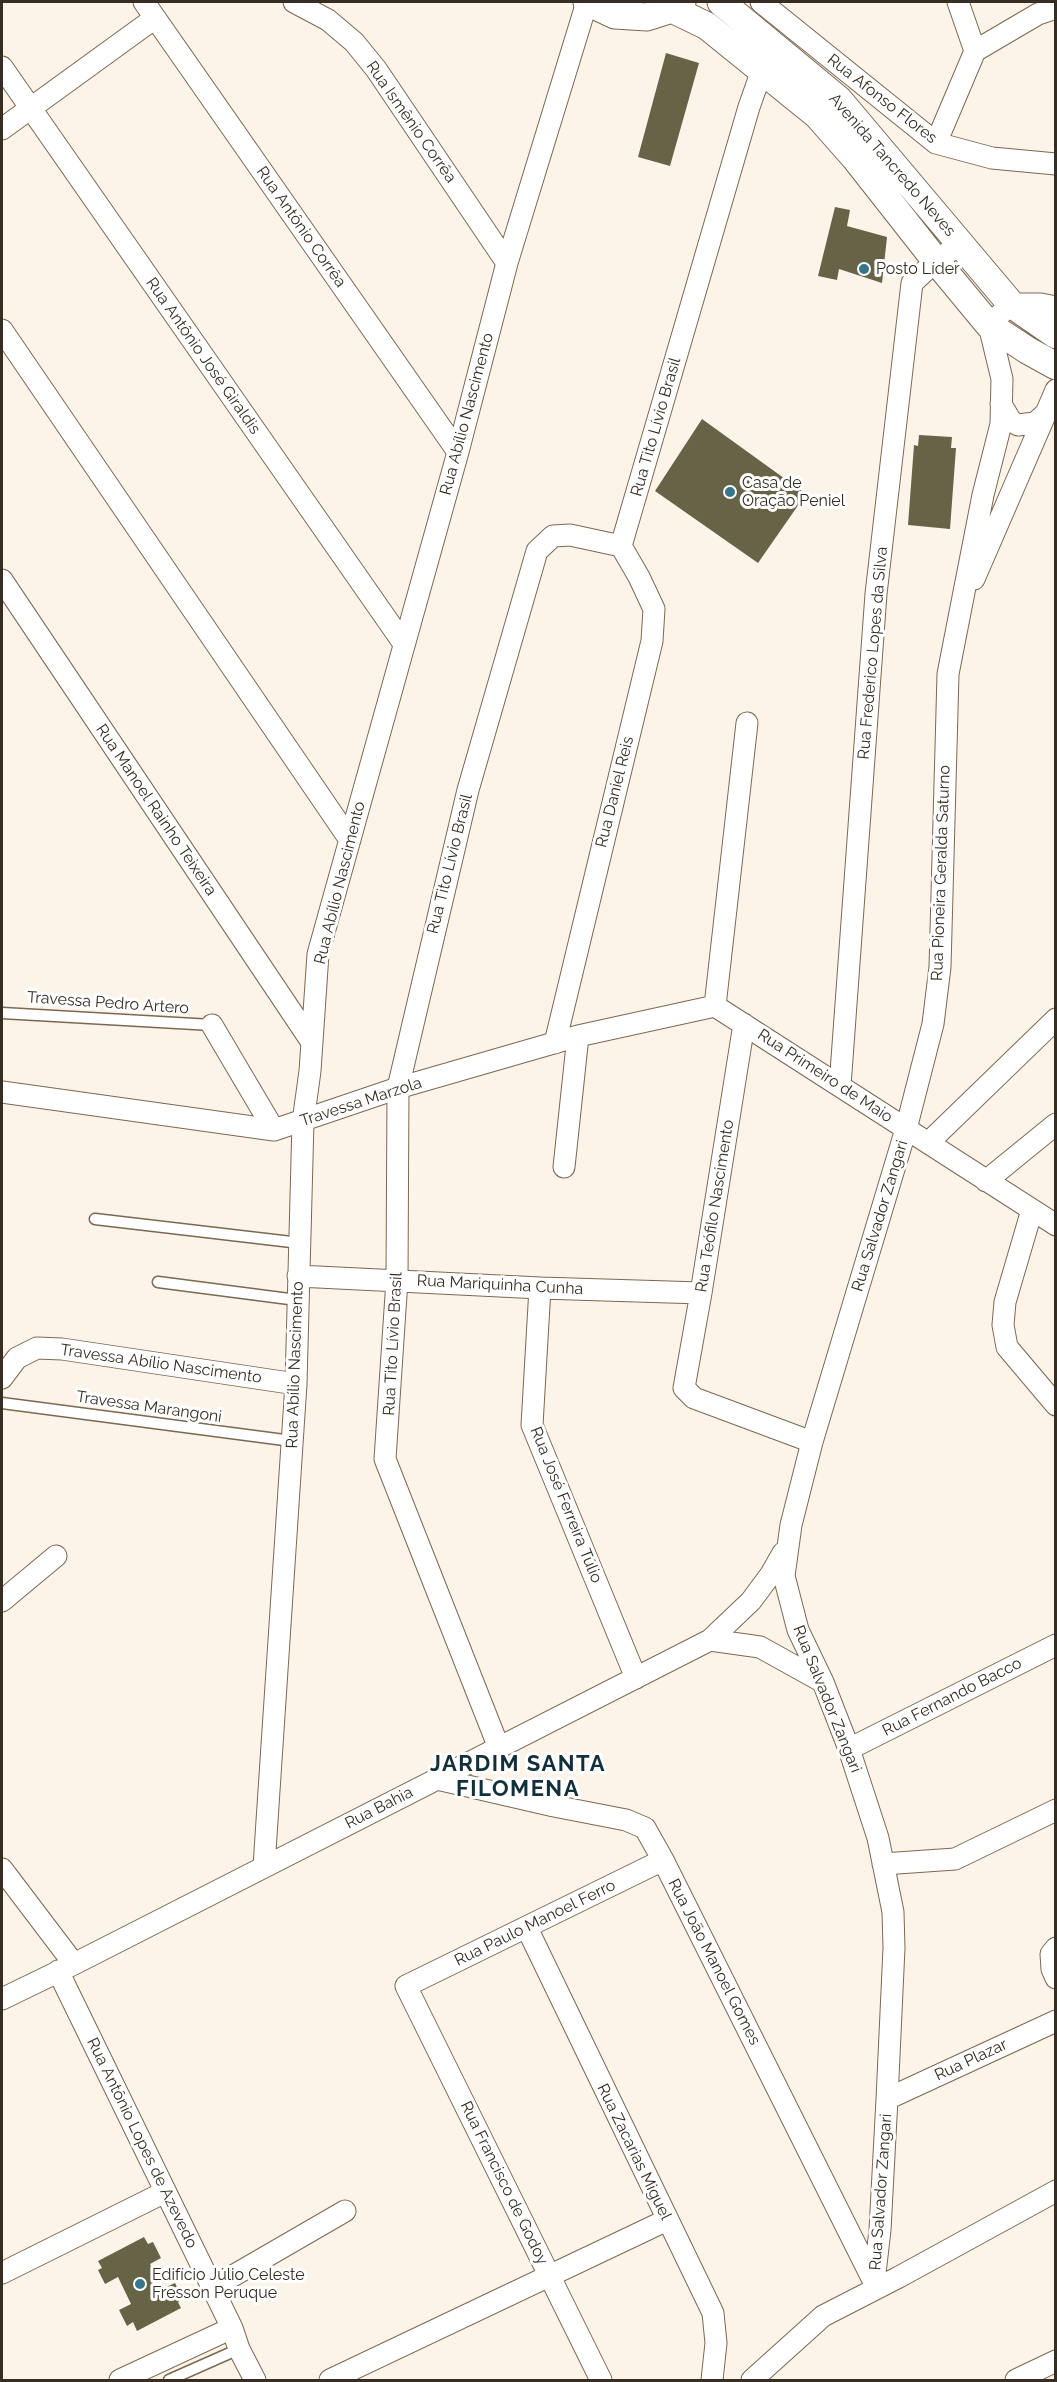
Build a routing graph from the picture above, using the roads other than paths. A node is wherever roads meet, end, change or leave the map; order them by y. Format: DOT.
graph roads {
  1 [pos="294,2"];
  2 [pos="587,2"];
  3 [pos="721,2"];
  4 [pos="761,2"];
  5 [pos="958,2"];
  6 [pos="677,5"];
  7 [pos="1056,8"];
  8 [pos="150,10"];
  9 [pos="975,51"];
  10 [pos="2,67"];
  11 [pos="762,70"];
  12 [pos="30,108"];
  13 [pos="2,129"];
  14 [pos="936,144"];
  15 [pos="1056,164"];
  16 [pos="961,243"];
  17 [pos="936,261"];
  18 [pos="507,263"];
  19 [pos="1011,304"];
  20 [pos="1056,307"];
  21 [pos="989,325"];
  22 [pos="2,330"];
  23 [pos="1056,335"];
  24 [pos="1056,366"];
  25 [pos="1056,390"];
  26 [pos="1001,404"];
  27 [pos="1045,414"];
  28 [pos="458,452"];
  29 [pos="989,469"];
  30 [pos="1017,480"];
  31 [pos="621,546"];
  32 [pos="2,580"];
  33 [pos="958,615"];
  34 [pos="404,645"];
  35 [pos="747,723"];
  36 [pos="350,840"];
  37 [pos="715,1006"];
  38 [pos="2,1013"];
  39 [pos="1056,1019"];
  40 [pos="744,1024"];
  41 [pos="212,1025"];
  42 [pos="578,1036"];
  43 [pos="312,1041"];
  44 [pos="555,1043"];
  45 [pos="840,1086"];
  46 [pos="398,1088"];
  47 [pos="2,1092"];
  48 [pos="303,1122"];
  49 [pos="1056,1124"];
  50 [pos="906,1129"];
  51 [pos="274,1130"];
  52 [pos="928,1143"];
  53 [pos="564,1167"];
  54 [pos="986,1181"];
  55 [pos="1032,1210"];
  56 [pos="95,1219"];
  57 [pos="1056,1225"];
  58 [pos="300,1243"];
  59 [pos="298,1276"];
  60 [pos="398,1280"];
  61 [pos="158,1282"];
  62 [pos="540,1288"];
  63 [pos="701,1293"];
  64 [pos="297,1300"];
  65 [pos="2,1378"];
  66 [pos="296,1384"];
  67 [pos="2,1403"];
  68 [pos="1056,1405"];
  69 [pos="292,1441"];
  70 [pos="812,1442"];
  71 [pos="787,1545"];
  72 [pos="56,1556"];
  73 [pos="2,1601"];
  74 [pos="710,1640"];
  75 [pos="1056,1645"];
  76 [pos="636,1678"];
  77 [pos="823,1682"];
  78 [pos="499,1748"];
  79 [pos="849,1749"];
  80 [pos="437,1779"];
  81 [pos="1056,1810"];
  82 [pos="663,1860"];
  83 [pos="883,1864"];
  84 [pos="264,1866"];
  85 [pos="2,1869"];
  86 [pos="527,1928"];
  87 [pos="1056,1948"];
  88 [pos="66,1968"];
  89 [pos="1056,1978"];
  90 [pos="406,1986"];
  91 [pos="2,1998"];
  92 [pos="1056,2021"];
  93 [pos="887,2099"];
  94 [pos="1056,2191"];
  95 [pos="165,2192"];
  96 [pos="345,2211"];
  97 [pos="667,2220"];
  98 [pos="2,2273"];
  99 [pos="549,2276"];
  100 [pos="876,2285"];
  101 [pos="212,2288"];
  102 [pos="232,2328"];
  103 [pos="239,2349"];
  104 [pos="1056,2361"];
  105 [pos="146,2373"];
  106 [pos="120,2380"];
  107 [pos="170,2380"];
  108 [pos="255,2380"];
  109 [pos="330,2380"];
  110 [pos="601,2380"];
  111 [pos="712,2380"];
  112 [pos="752,2380"];
  113 [pos="1016,2380"];
  1 -- 18 [label="street, Rua Ismênio Corrêa"];
  2 -- 6 [label="street"];
  2 -- 18 [label="street, Rua Abílio Nascimento"];
  3 -- 16 [label="street, Avenida Tancredo Neves"];
  4 -- 14 [label="street, Rua Afonso Flores"];
  5 -- 9 [label="street"];
  6 -- 11 [label="street, Avenida Tancredo Neves"];
  7 -- 9 [label="street"];
  8 -- 12 [label="street"];
  8 -- 28 [label="street, Rua Antônio Corrêa"];
  9 -- 14 [label="street"];
  10 -- 12 [label="street, Rua Antônio José Giraldis"];
  11 -- 17 [label="street, Avenida Tancredo Neves"];
  11 -- 31 [label="street, Rua Tito Lívio Brasil"];
  12 -- 13 [label="street"];
  12 -- 34 [label="street, Rua Antônio José Giraldis"];
  14 -- 15 [label="street, Rua Afonso Flores"];
  16 -- 17 [label="street, Rua Frederico Lopes da Silva"];
  16 -- 19 [label="street, Avenida Tancredo Neves"];
  17 -- 21 [label="street, Avenida Tancredo Neves"];
  17 -- 45 [label="street, Rua Frederico Lopes da Silva"];
  18 -- 28 [label="street, Rua Abílio Nascimento"];
  19 -- 20 [label="street"];
  19 -- 21 [label="street"];
  19 -- 23 [label="street, Avenida Tancredo Neves"];
  21 -- 24 [label="street, Avenida Tancredo Neves"];
  21 -- 26 [label="street, Rua Pioneira Geralda Saturno"];
  22 -- 36 [label="street"];
  25 -- 27 [label="street, Rua Pioneira Geralda Saturno"];
  26 -- 27 [label="street"];
  26 -- 29 [label="street, Rua Pioneira Geralda Saturno"];
  27 -- 30 [label="street, Rua Pioneira Geralda Saturno"];
  28 -- 34 [label="street, Rua Abílio Nascimento"];
  29 -- 30 [label="street"];
  29 -- 33 [label="street, Rua Pioneira Geralda Saturno"];
  30 -- 33 [label="street, Rua Pioneira Geralda Saturno"];
  31 -- 44 [label="street, Rua Daniel Reis"];
  31 -- 46 [label="street, Rua Tito Lívio Brasil"];
  32 -- 43 [label="street, Rua Manoel Rainho Teixeira"];
  33 -- 50 [label="street, Rua Pioneira Geralda Saturno"];
  34 -- 36 [label="street, Rua Abílio Nascimento"];
  35 -- 37 [label="street"];
  36 -- 43 [label="street, Rua Abílio Nascimento"];
  37 -- 40 [label="street, Rua Primeiro de Maio"];
  37 -- 42 [label="street, Travessa Marzola"];
  38 -- 41 [label="lane, Travessa Pedro Artero"];
  39 -- 52 [label="street"];
  40 -- 45 [label="street, Rua Primeiro de Maio"];
  40 -- 63 [label="street, Rua Teófilo Nascimento"];
  41 -- 51 [label="street"];
  42 -- 44 [label="street, Travessa Marzola"];
  42 -- 53 [label="street"];
  43 -- 48 [label="street, Rua Abílio Nascimento"];
  44 -- 46 [label="street, Travessa Marzola"];
  45 -- 50 [label="street, Rua Primeiro de Maio"];
  46 -- 48 [label="street, Travessa Marzola"];
  46 -- 60 [label="street, Rua Tito Lívio Brasil"];
  47 -- 51 [label="street, Travessa Marzola"];
  48 -- 51 [label="street, Travessa Marzola"];
  48 -- 58 [label="street, Rua Abílio Nascimento"];
  49 -- 54 [label="street"];
  50 -- 52 [label="street, Rua Primeiro de Maio"];
  50 -- 70 [label="street, Rua Salvador Zangari"];
  52 -- 54 [label="street, Rua Primeiro de Maio"];
  54 -- 55 [label="street, Rua Primeiro de Maio"];
  55 -- 57 [label="street, Rua Primeiro de Maio"];
  55 -- 68 [label="street"];
  56 -- 58 [label="lane"];
  58 -- 59 [label="street, Rua Abílio Nascimento"];
  59 -- 60 [label="street, Rua Mariquinha Cunha"];
  59 -- 64 [label="street, Rua Abílio Nascimento"];
  60 -- 62 [label="street, Rua Mariquinha Cunha"];
  60 -- 78 [label="street, Rua Tito Lívio Brasil"];
  61 -- 64 [label="lane"];
  62 -- 63 [label="street, Rua Mariquinha Cunha"];
  62 -- 76 [label="street, Rua José Ferreira Túlio"];
  63 -- 70 [label="street, Rua Teófilo Nascimento"];
  64 -- 66 [label="street, Rua Abílio Nascimento"];
  65 -- 66 [label="street, Travessa Abílio Nascimento"];
  66 -- 69 [label="street, Rua Abílio Nascimento"];
  67 -- 69 [label="lane, Travessa Marangoni"];
  69 -- 84 [label="street, Rua Abílio Nascimento"];
  70 -- 71 [label="street, Rua Salvador Zangari"];
  71 -- 74 [label="street, Rua Bahia"];
  71 -- 77 [label="street, Rua Salvador Zangari"];
  72 -- 73 [label="street"];
  74 -- 76 [label="street, Rua Bahia"];
  74 -- 77 [label="street"];
  75 -- 79 [label="street, Rua Fernando Bacco"];
  76 -- 78 [label="street, Rua Bahia"];
  77 -- 79 [label="street, Rua Salvador Zangari"];
  78 -- 80 [label="street, Rua Bahia"];
  79 -- 83 [label="street, Rua Salvador Zangari"];
  80 -- 82 [label="street, Rua João Manoel Gomes"];
  80 -- 84 [label="street, Rua Bahia"];
  81 -- 83 [label="street"];
  82 -- 86 [label="street, Rua Paulo Manoel Ferro"];
  82 -- 100 [label="street, Rua João Manoel Gomes"];
  83 -- 93 [label="street, Rua Salvador Zangari"];
  84 -- 88 [label="street, Rua Bahia"];
  85 -- 88 [label="street, Rua Antônio Lopes de Azevedo"];
  86 -- 90 [label="street, Rua Paulo Manoel Ferro"];
  86 -- 97 [label="street, Rua Zacarias Miguel"];
  87 -- 89 [label="street"];
  88 -- 91 [label="street, Rua Bahia"];
  88 -- 95 [label="street, Rua Antônio Lopes de Azevedo"];
  90 -- 99 [label="street, Rua Francisco de Godoy"];
  92 -- 93 [label="street, Rua Plazar"];
  93 -- 100 [label="street, Rua Salvador Zangari"];
  94 -- 100 [label="street"];
  95 -- 98 [label="street"];
  95 -- 101 [label="street, Rua Antônio Lopes de Azevedo"];
  96 -- 101 [label="street"];
  97 -- 99 [label="street"];
  97 -- 111 [label="street, Rua Zacarias Miguel"];
  99 -- 109 [label="street"];
  99 -- 110 [label="street, Rua Francisco de Godoy"];
  100 -- 112 [label="street"];
  101 -- 102 [label="street, Rua Antônio Lopes de Azevedo"];
  102 -- 103 [label="street, Rua Antônio Lopes de Azevedo"];
  102 -- 105 [label="street"];
  103 -- 107 [label="lane"];
  103 -- 108 [label="street, Rua Antônio Lopes de Azevedo"];
  104 -- 113 [label="street"];
  105 -- 106 [label="street"];
}
